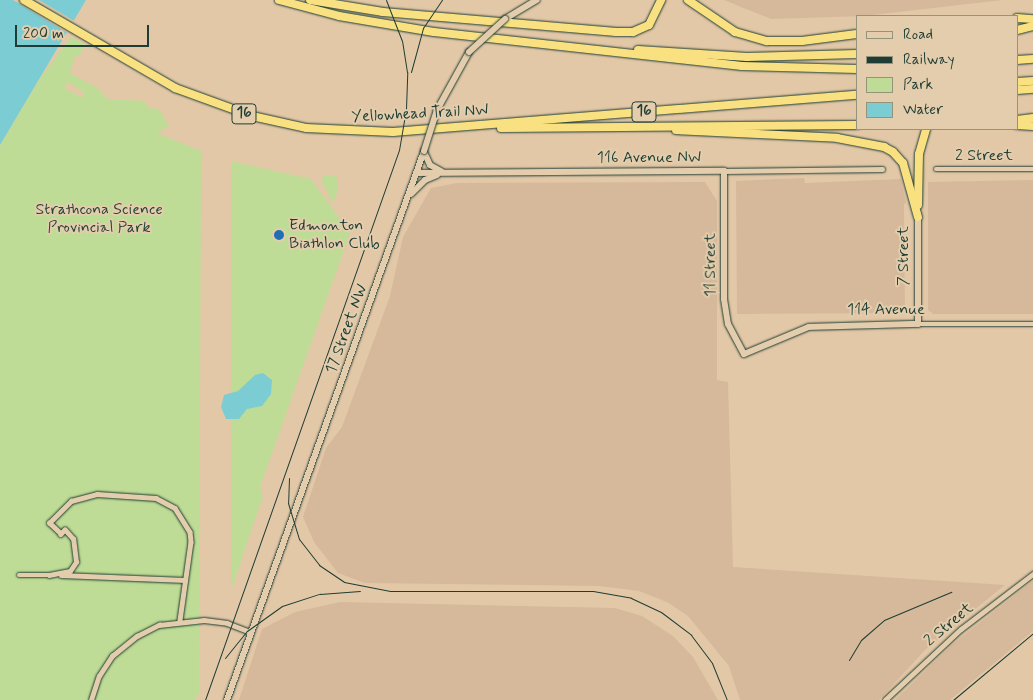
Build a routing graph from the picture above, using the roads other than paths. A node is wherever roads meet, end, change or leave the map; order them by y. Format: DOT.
graph roads {
  1 [pos="24,0"];
  2 [pos="279,0"];
  3 [pos="310,0"];
  4 [pos="538,0"];
  5 [pos="661,0"];
  6 [pos="688,0"];
  7 [pos="1018,18"];
  8 [pos="1032,24"];
  9 [pos="1018,30"];
  10 [pos="856,34"];
  11 [pos="578,48"];
  12 [pos="856,54"];
  13 [pos="1033,59"];
  14 [pos="1018,60"];
  15 [pos="853,69"];
  16 [pos="1033,81"];
  17 [pos="1018,82"];
  18 [pos="1033,89"];
  19 [pos="1018,90"];
  20 [pos="856,95"];
  21 [pos="1033,118"];
  22 [pos="1018,120"];
  23 [pos="856,124"];
  24 [pos="640,125"];
  25 [pos="1018,125"];
  26 [pos="1033,126"];
  27 [pos="441,129"];
  28 [pos="926,130"];
  29 [pos="424,151"];
  30 [pos="882,169"];
  31 [pos="936,169"];
  32 [pos="1033,169"];
  33 [pos="724,171"];
  34 [pos="452,172"];
  35 [pos="416,173"];
  36 [pos="407,200"];
  37 [pos="918,217"];
  38 [pos="918,324"];
  39 [pos="1033,324"];
  40 [pos="744,354"];
  41 [pos="1033,574"];
  42 [pos="19,575"];
  43 [pos="49,575"];
  44 [pos="185,580"];
  45 [pos="180,620"];
  46 [pos="251,632"];
  47 [pos="91,700"];
  48 [pos="227,700"];
  49 [pos="885,700"];
  1 -- 27 [label="highway, Yellowhead Trail NW / 16"];
  2 -- 11 [label="highway"];
  3 -- 5 [label="highway"];
  4 -- 29 [label="main road, 17 Street NW, bridge"];
  6 -- 10 [label="highway"];
  7 -- 8 [label="highway"];
  8 -- 9 [label="highway"];
  11 -- 12 [label="highway"];
  11 -- 15 [label="highway"];
  13 -- 14 [label="highway"];
  16 -- 17 [label="highway"];
  18 -- 19 [label="highway"];
  20 -- 27 [label="highway, Yellowhead Trail NW / 16"];
  21 -- 22 [label="highway"];
  23 -- 24 [label="highway"];
  24 -- 27 [label="highway"];
  24 -- 37 [label="highway"];
  25 -- 26 [label="highway"];
  28 -- 37 [label="highway"];
  29 -- 34 [label="main road"];
  29 -- 35 [label="main road, 17 Street NW"];
  30 -- 33 [label="street, 116 Avenue NW"];
  31 -- 32 [label="street, 2 Street"];
  33 -- 34 [label="main road, 116 Avenue NW"];
  33 -- 40 [label="main road, 11 Street"];
  34 -- 35 [label="main road, 116 Avenue NW"];
  34 -- 36 [label="main road"];
  35 -- 36 [label="main road, 17 Street NW"];
  36 -- 46 [label="main road, 17 Street NW"];
  37 -- 38 [label="main road, 7 Street"];
  38 -- 39 [label="street, 114 Avenue"];
  38 -- 40 [label="main road, 114 Avenue"];
  41 -- 49 [label="street, 2 Street"];
  42 -- 43 [label="street"];
  43 -- 44 [label="street"];
  43 -- 44 [label="street"];
  44 -- 45 [label="street"];
  45 -- 46 [label="street"];
  45 -- 47 [label="street"];
  46 -- 48 [label="main road, 17 Street NW"];
}
